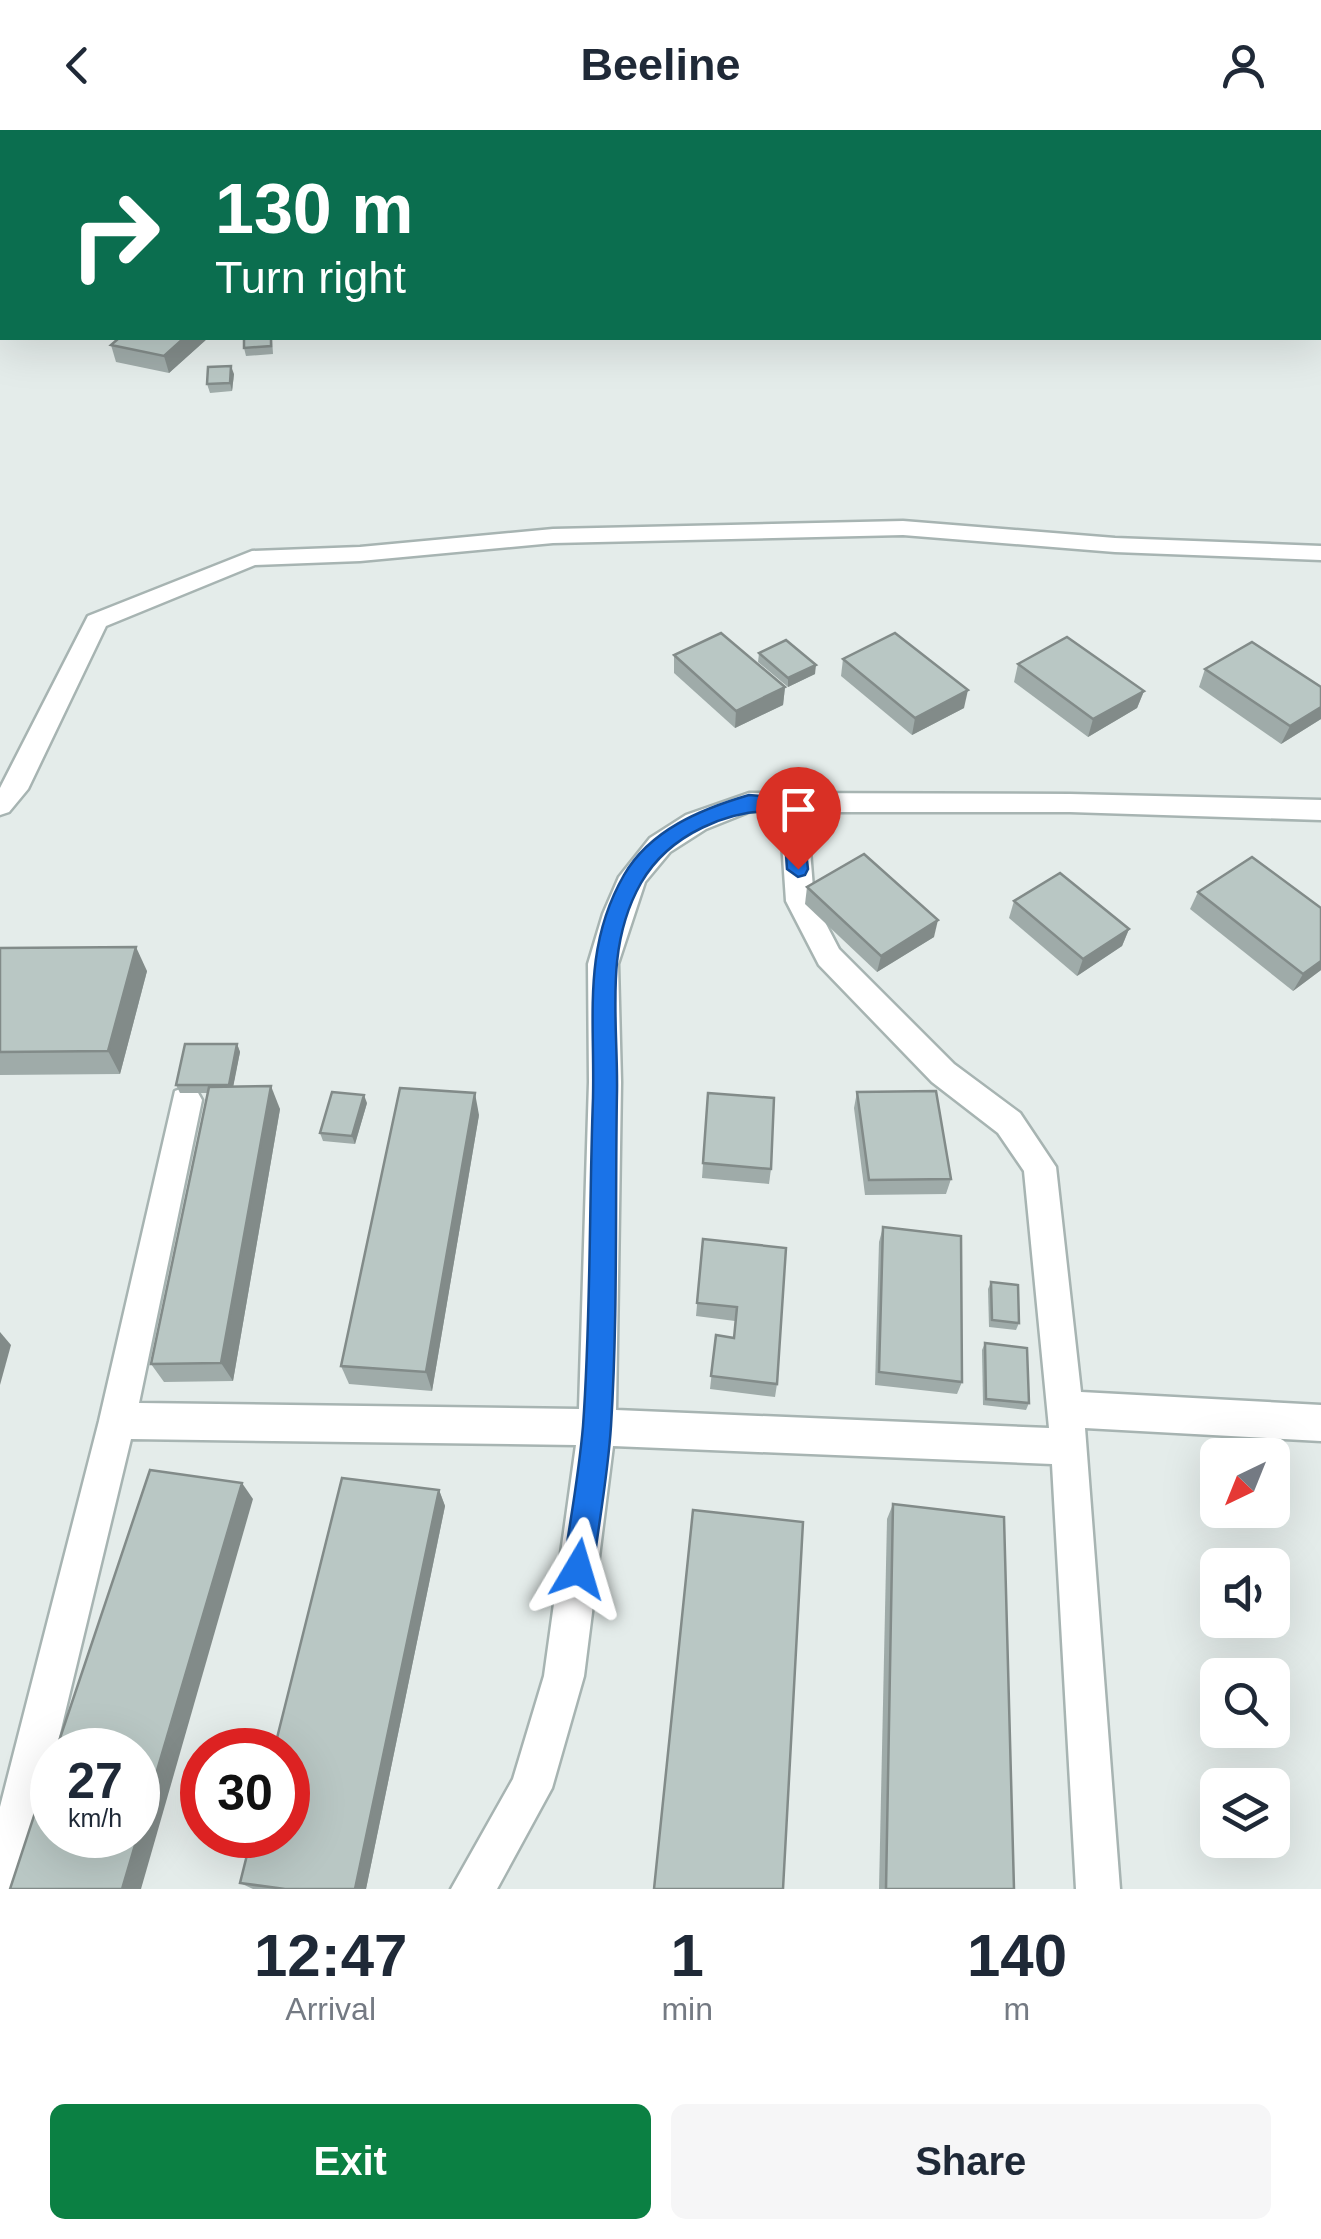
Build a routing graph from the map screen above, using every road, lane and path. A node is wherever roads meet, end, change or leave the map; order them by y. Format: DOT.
graph roads {
  1 [pos="1321,554"];
  2 [pos="793,804"];
  3 [pos="0,805"];
  4 [pos="1321,810"];
  5 [pos="186,1100"];
  6 [pos="1066,1409"];
  7 [pos="117,1421"];
  8 [pos="1321,1423"];
  9 [pos="597,1427"];
  10 [pos="1069,1448"];
  11 [pos="2,1889"];
  12 [pos="472,1889"];
  13 [pos="1098,1889"];
  1 -- 3 [label="street"];
  2 -- 4 [label="street"];
  2 -- 6 [label="street"];
  2 -- 9 [label="street"];
  5 -- 7 [label="street"];
  6 -- 8 [label="street"];
  6 -- 10 [label="street"];
  7 -- 9 [label="street"];
  7 -- 11 [label="street"];
  9 -- 10 [label="street"];
  9 -- 12 [label="street"];
  10 -- 13 [label="street"];
}
